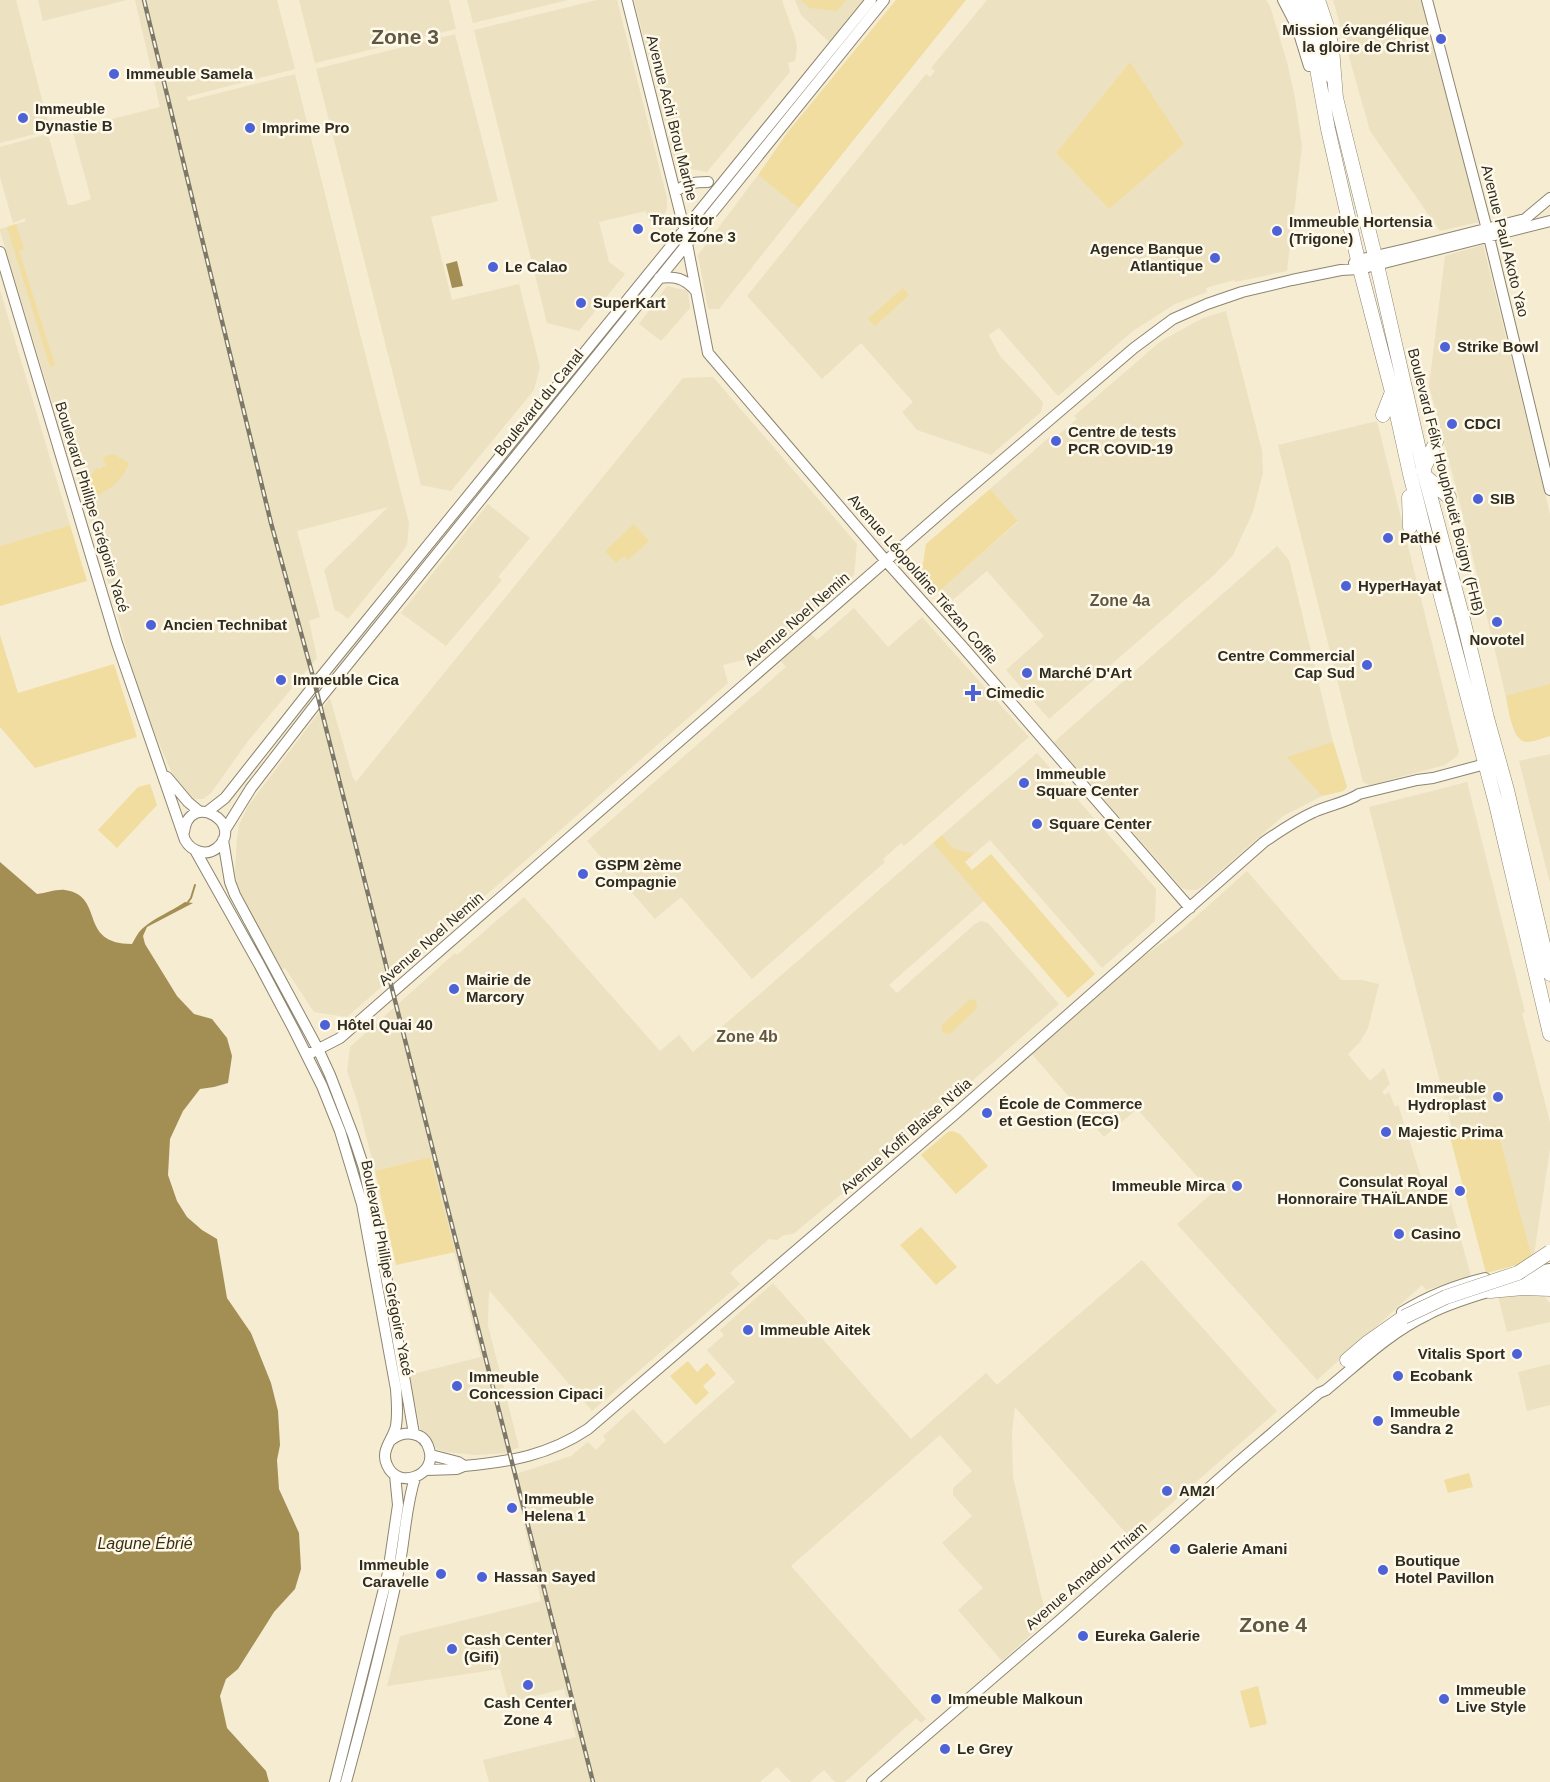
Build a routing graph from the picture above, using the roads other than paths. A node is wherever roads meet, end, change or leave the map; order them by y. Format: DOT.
graph roads {
  1 [pos="627,0"];
  2 [pos="871,0"];
  3 [pos="884,0"];
  4 [pos="1283,0"];
  5 [pos="1294,0"];
  6 [pos="1306,0"];
  7 [pos="1318,0"];
  8 [pos="1427,0"];
  9 [pos="1336,98"];
  10 [pos="1328,129"];
  11 [pos="667,161"];
  12 [pos="708,182"];
  13 [pos="690,183"];
  14 [pos="675,192"];
  15 [pos="1550,198"];
  16 [pos="1550,221"];
  17 [pos="684,228"];
  18 [pos="1488,233"];
  19 [pos="687,244"];
  20 [pos="0,252"];
  21 [pos="1376,261"];
  22 [pos="1359,264"];
  23 [pos="659,278"];
  24 [pos="695,290"];
  25 [pos="1392,392"];
  26 [pos="1383,415"];
  27 [pos="1436,442"];
  28 [pos="1419,473"];
  29 [pos="1550,490"];
  30 [pos="1449,496"];
  31 [pos="1410,527"];
  32 [pos="886,561"];
  33 [pos="1492,762"];
  34 [pos="162,770"];
  35 [pos="204,812"];
  36 [pos="184,832"];
  37 [pos="224,835"];
  38 [pos="195,850"];
  39 [pos="1190,908"];
  40 [pos="1541,938"];
  41 [pos="1550,964"];
  42 [pos="1550,974"];
  43 [pos="1549,1030"];
  44 [pos="1550,1045"];
  45 [pos="318,1049"];
  46 [pos="307,1055"];
  47 [pos="1550,1252"];
  48 [pos="1550,1269"];
  49 [pos="1550,1278"];
  50 [pos="1550,1288"];
  51 [pos="1490,1291"];
  52 [pos="1347,1360"];
  53 [pos="1319,1393"];
  54 [pos="414,1434"];
  55 [pos="391,1440"];
  56 [pos="431,1455"];
  57 [pos="464,1466"];
  58 [pos="426,1470"];
  59 [pos="395,1475"];
  60 [pos="415,1478"];
  61 [pos="335,1782"];
  62 [pos="346,1782"];
  63 [pos="872,1782"];
  1 -- 11 [label="main road, Avenue Achi Brou Marthe"];
  2 -- 17 [label="main road, Boulevard du Canal"];
  3 -- 19 [label="main road, Boulevard du Canal"];
  4 -- 10 [label="main road, Boulevard Félix Houphouët Boigny (FHB)"];
  5 -- 10 [label="highway, Boulevard Félix Houphouët Boigny (FHB)"];
  6 -- 9 [label="main road, Boulevard Félix Houphouët Boigny (FHB)"];
  7 -- 9 [label="highway"];
  8 -- 18 [label="main road, Avenue Paul Akoto Yao"];
  9 -- 21 [label="highway, Boulevard Félix Houphouët Boigny (FHB)"];
  10 -- 22 [label="highway, Boulevard Félix Houphouët Boigny (FHB)"];
  11 -- 13 [label="main road"];
  11 -- 14 [label="main road, Avenue Achi Brou Marthe"];
  12 -- 13 [label="main road"];
  13 -- 14 [label="main road"];
  14 -- 17 [label="main road, Avenue Achi Brou Marthe"];
  15 -- 18 [label="main road"];
  16 -- 18 [label="main road"];
  17 -- 19 [label="main road, Avenue Achi Brou Marthe"];
  17 -- 35 [label="main road, Boulevard du Canal"];
  18 -- 21 [label="main road, Avenue Noel Nemin"];
  18 -- 29 [label="main road, Avenue Paul Akoto Yao"];
  19 -- 23 [label="main road, Boulevard du Canal"];
  19 -- 24 [label="main road, Avenue Léopoldine Tiézan Coffie"];
  20 -- 34 [label="main road, Boulevard Phillipe Grégoire Yacé"];
  21 -- 22 [label="main road, Avenue Noel Nemin"];
  21 -- 28 [label="highway, Boulevard Félix Houphouët Boigny (FHB)"];
  22 -- 25 [label="highway, Boulevard Félix Houphouët Boigny (FHB)"];
  22 -- 32 [label="main road, Avenue Noel Nemin"];
  23 -- 24 [label="main road"];
  23 -- 37 [label="main road, Boulevard du Canal"];
  24 -- 32 [label="main road, Avenue Léopoldine Tiézan Coffie"];
  25 -- 26 [label="highway"];
  25 -- 28 [label="highway, Boulevard Félix Houphouët Boigny (FHB)"];
  27 -- 28 [label="highway"];
  28 -- 30 [label="highway"];
  28 -- 31 [label="highway"];
  28 -- 33 [label="highway, Boulevard Félix Houphouët Boigny (FHB)"];
  32 -- 39 [label="main road, Avenue Léopoldine Tiézan Coffie"];
  32 -- 45 [label="main road, Avenue Noel Nemin"];
  33 -- 39 [label="main road, Avenue Koffi Blaise N'dia"];
  33 -- 40 [label="highway, Boulevard Félix Houphouët Boigny (FHB)"];
  33 -- 43 [label="highway, Boulevard Félix Houphouët Boigny (FHB)"];
  34 -- 35 [label="main road, Boulevard Phillipe Grégoire Yacé"];
  34 -- 36 [label="main road, Boulevard Phillipe Grégoire Yacé"];
  35 -- 36 [label="main road"];
  35 -- 37 [label="main road"];
  36 -- 38 [label="main road"];
  37 -- 38 [label="main road"];
  37 -- 45 [label="main road, Boulevard Phillipe Grégoire Yacé"];
  38 -- 46 [label="main road, Boulevard Phillipe Grégoire Yacé"];
  39 -- 57 [label="main road, Avenue Koffi Blaise N'dia"];
  40 -- 41 [label="highway"];
  40 -- 42 [label="highway, Boulevard Félix Houphouët Boigny (FHB)"];
  43 -- 44 [label="highway, Boulevard Félix Houphouët Boigny (FHB)"];
  45 -- 46 [label="main road, Avenue Noel Nemin"];
  45 -- 54 [label="main road, Boulevard Phillipe Grégoire Yacé"];
  46 -- 55 [label="main road, Boulevard Phillipe Grégoire Yacé"];
  47 -- 52 [label="highway, bridge"];
  48 -- 52 [label="main road, Avenue Amadou Thiam"];
  49 -- 51 [label="main road, Avenue Amadou Thiam"];
  50 -- 51 [label="highway"];
  51 -- 53 [label="main road, Avenue Amadou Thiam"];
  52 -- 53 [label="main road, Avenue Amadou Thiam"];
  53 -- 63 [label="main road, Avenue Amadou Thiam"];
  54 -- 55 [label="main road"];
  54 -- 56 [label="main road, Boulevard Phillipe Grégoire Yacé"];
  55 -- 59 [label="main road, Boulevard Phillipe Grégoire Yacé"];
  56 -- 57 [label="main road, Avenue Koffi Blaise N'dia"];
  56 -- 58 [label="main road"];
  57 -- 58 [label="main road, Avenue Koffi Blaise N'dia"];
  58 -- 60 [label="main road"];
  59 -- 60 [label="main road"];
  59 -- 61 [label="main road, Boulevard Phillipe Grégoire Yacé"];
  60 -- 62 [label="main road"];
}
